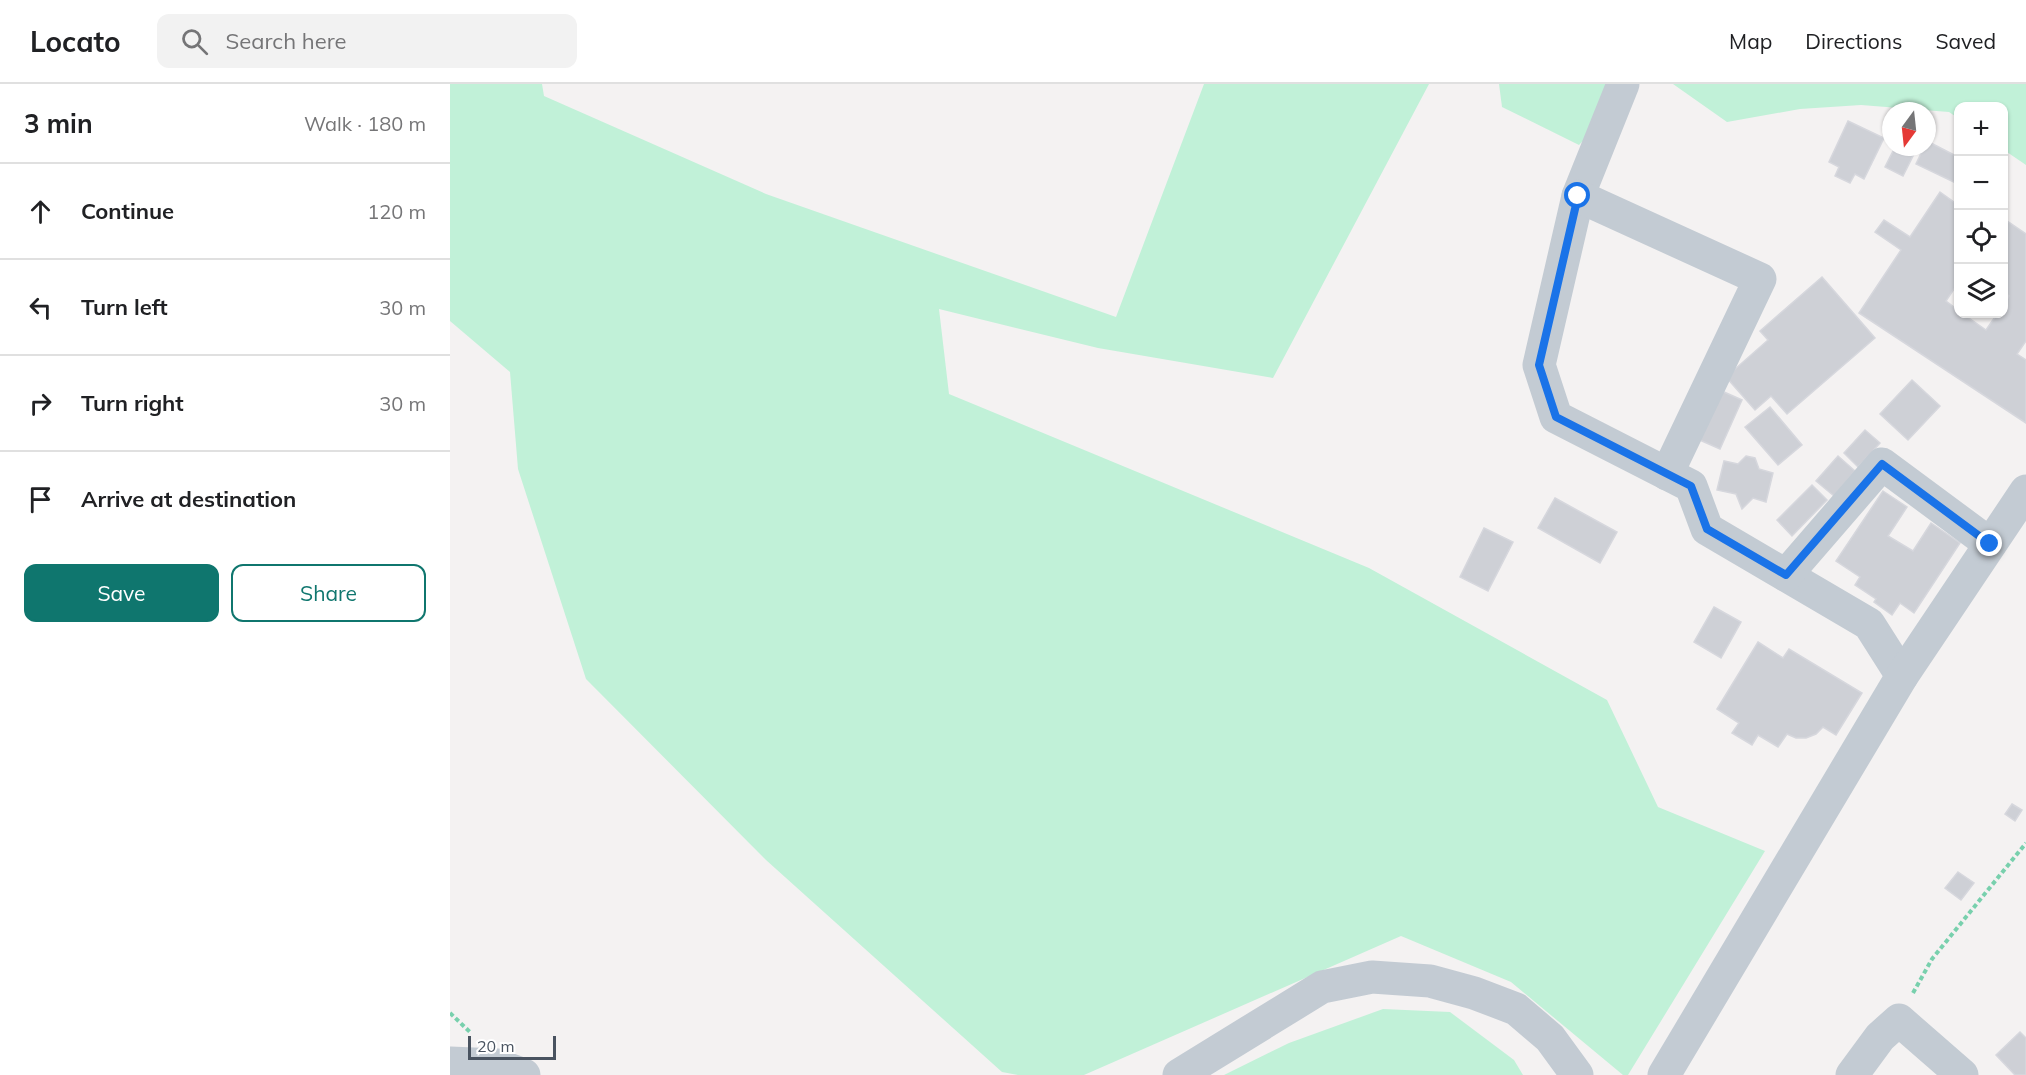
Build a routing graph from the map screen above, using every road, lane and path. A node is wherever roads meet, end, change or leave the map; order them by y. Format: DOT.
graph roads {
  1 [pos="1623,84"];
  2 [pos="1578,196"];
  3 [pos="1667,474"];
  4 [pos="2026,490"];
  5 [pos="1990,544"];
  6 [pos="1786,575"];
  7 [pos="1902,676"];
  8 [pos="2026,843"];
  9 [pos="1899,1020"];
  10 [pos="450,1063"];
  11 [pos="524,1075"];
  12 [pos="1179,1075"];
  13 [pos="1577,1075"];
  14 [pos="1664,1075"];
  15 [pos="1852,1075"];
  16 [pos="1962,1075"];
  1 -- 2 [label="street"];
  2 -- 3 [label="street"];
  2 -- 3 [label="street"];
  3 -- 6 [label="street"];
  4 -- 5 [label="street"];
  5 -- 6 [label="street"];
  5 -- 7 [label="street"];
  6 -- 7 [label="street"];
  7 -- 14 [label="street"];
  8 -- 9 [label="path"];
  9 -- 15 [label="street"];
  9 -- 16 [label="street"];
  10 -- 11 [label="street"];
  12 -- 13 [label="street"];
}
